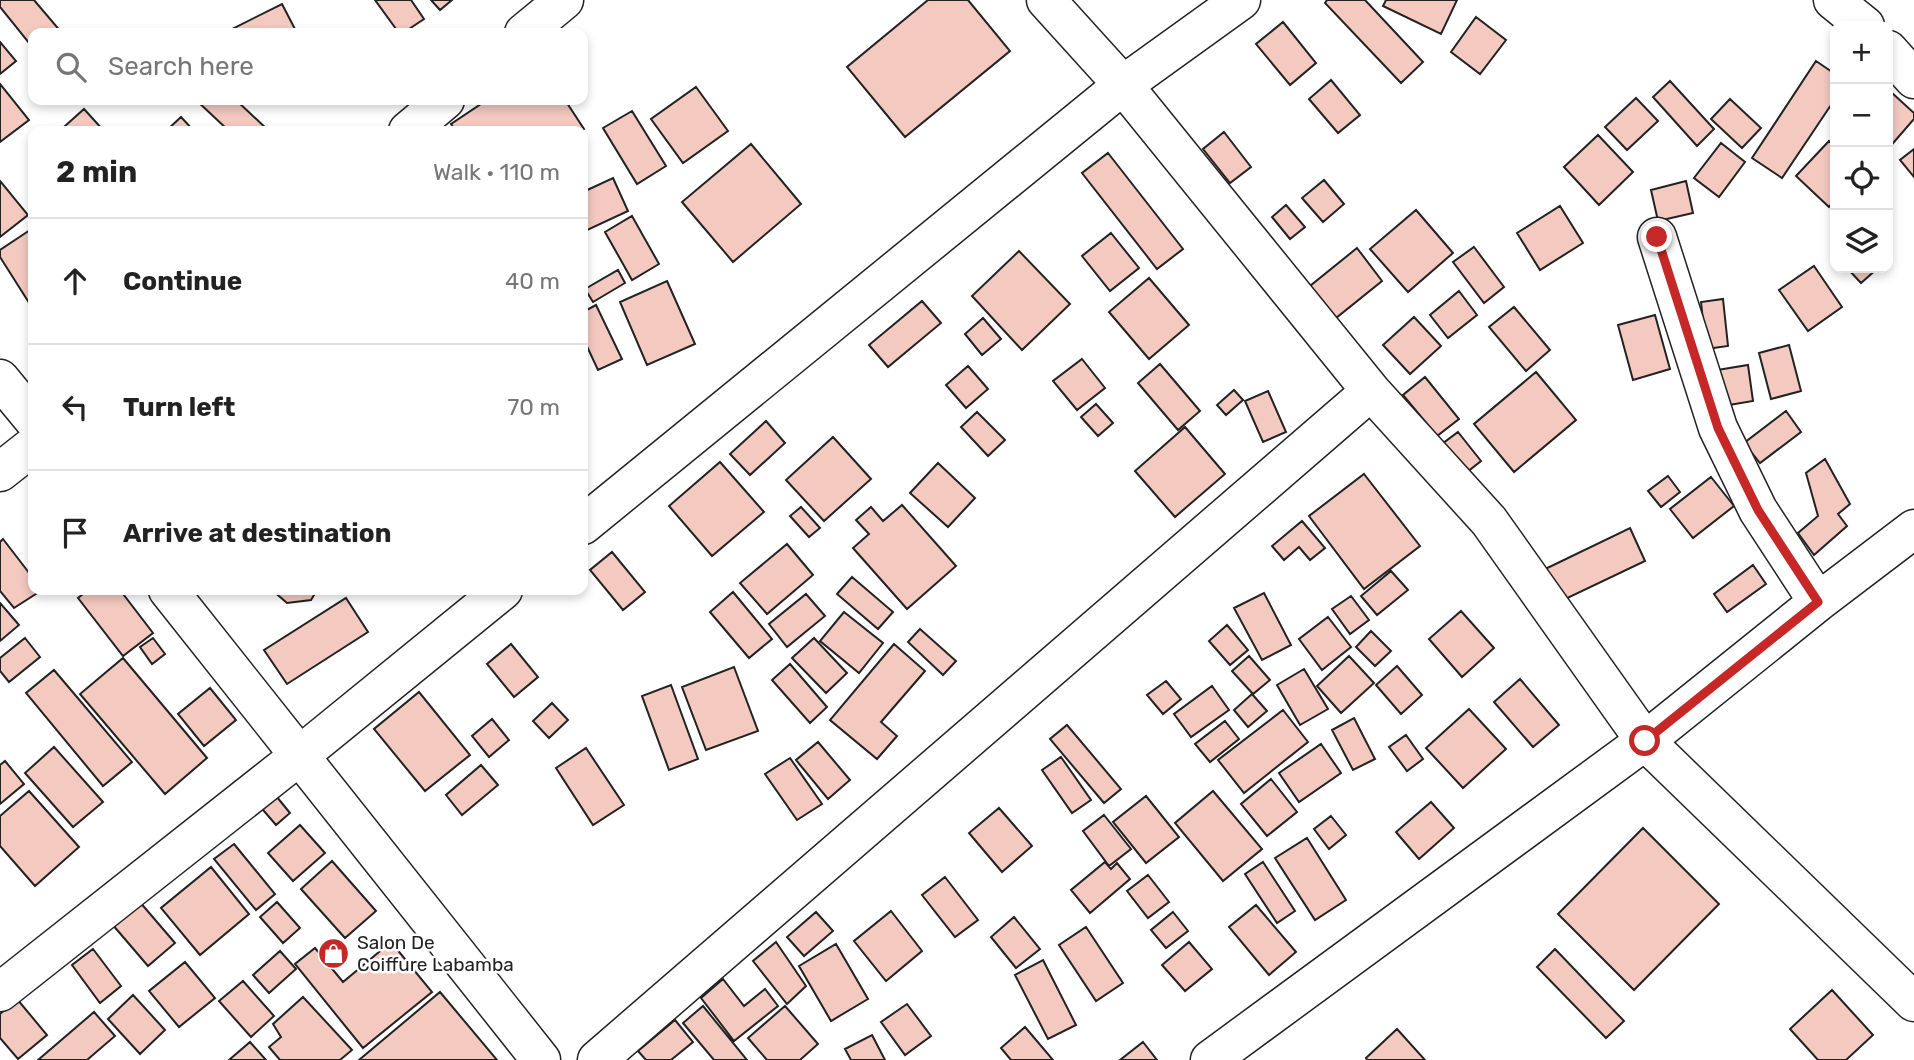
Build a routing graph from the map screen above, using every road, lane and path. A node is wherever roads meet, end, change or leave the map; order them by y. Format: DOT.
graph roads {
  1 [pos="564,0"];
  2 [pos="1046,0"];
  3 [pos="1241,0"];
  4 [pos="1833,0"];
  5 [pos="1859,21"];
  6 [pos="530,28"];
  7 [pos="1893,56"];
  8 [pos="1914,79"];
  9 [pos="1123,85"];
  10 [pos="439,105"];
  11 [pos="414,126"];
  12 [pos="1657,237"];
  13 [pos="0,379"];
  14 [pos="1371,391"];
  15 [pos="28,413"];
  16 [pos="28,450"];
  17 [pos="0,472"];
  18 [pos="588,521"];
  19 [pos="1914,529"];
  20 [pos="172,595"];
  21 [pos="497,595"];
  22 [pos="1818,602"];
  23 [pos="1645,741"];
  24 [pos="299,756"];
  25 [pos="0,992"];
  26 [pos="1914,1002"];
  27 [pos="541,1060"];
  28 [pos="597,1060"];
  29 [pos="1210,1060"];
  1 -- 6 [label="street"];
  2 -- 9 [label="street"];
  3 -- 9 [label="street"];
  4 -- 5 [label="street"];
  7 -- 8 [label="street"];
  9 -- 14 [label="street"];
  9 -- 18 [label="street"];
  10 -- 11 [label="street"];
  12 -- 22 [label="street"];
  13 -- 15 [label="street"];
  14 -- 23 [label="street"];
  14 -- 28 [label="street"];
  16 -- 17 [label="street"];
  19 -- 22 [label="street"];
  20 -- 24 [label="street"];
  21 -- 24 [label="street"];
  22 -- 23 [label="street"];
  23 -- 26 [label="street"];
  23 -- 29 [label="street"];
  24 -- 25 [label="street"];
  24 -- 27 [label="street"];
}
